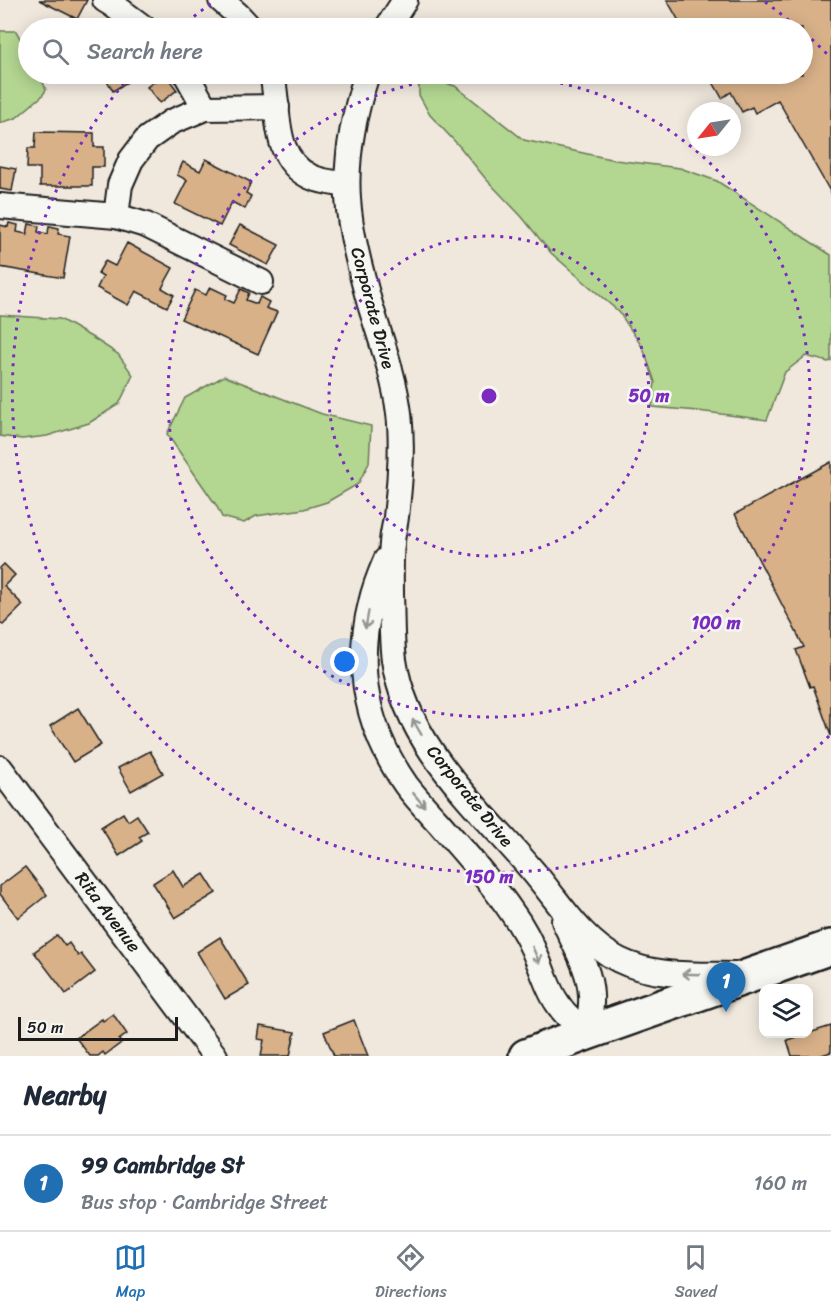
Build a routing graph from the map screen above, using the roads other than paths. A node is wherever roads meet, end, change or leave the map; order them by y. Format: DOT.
graph roads {
  1 [pos="105,0"];
  2 [pos="221,0"];
  3 [pos="405,0"];
  4 [pos="131,18"];
  5 [pos="241,18"];
  6 [pos="393,18"];
  7 [pos="192,84"];
  8 [pos="274,84"];
  9 [pos="364,84"];
  10 [pos="277,107"];
  11 [pos="205,108"];
  12 [pos="347,185"];
  13 [pos="0,206"];
  14 [pos="116,216"];
  15 [pos="261,282"];
  16 [pos="392,544"];
  17 [pos="0,768"];
  18 [pos="531,869"];
  19 [pos="831,947"];
  20 [pos="749,976"];
  21 [pos="587,1033"];
  22 [pos="215,1056"];
  23 [pos="526,1056"];
  1 -- 4 [label="street"];
  2 -- 5 [label="street"];
  3 -- 6 [label="street"];
  7 -- 11 [label="street"];
  8 -- 10 [label="street"];
  9 -- 12 [label="street, Corporate Drive"];
  10 -- 11 [label="street"];
  10 -- 12 [label="street"];
  11 -- 14 [label="street"];
  12 -- 16 [label="street, Corporate Drive"];
  13 -- 14 [label="street"];
  14 -- 15 [label="street"];
  18 -- 16 [label="street, Corporate Drive, one-way"];
  16 -- 21 [label="street, Corporate Drive, one-way"];
  17 -- 22 [label="street, Rita Avenue"];
  20 -- 18 [label="street, Corporate Drive, one-way"];
  18 -- 21 [label="street, Corporate Drive"];
  19 -- 20 [label="main road"];
  20 -- 21 [label="main road"];
  21 -- 23 [label="main road"];
}
